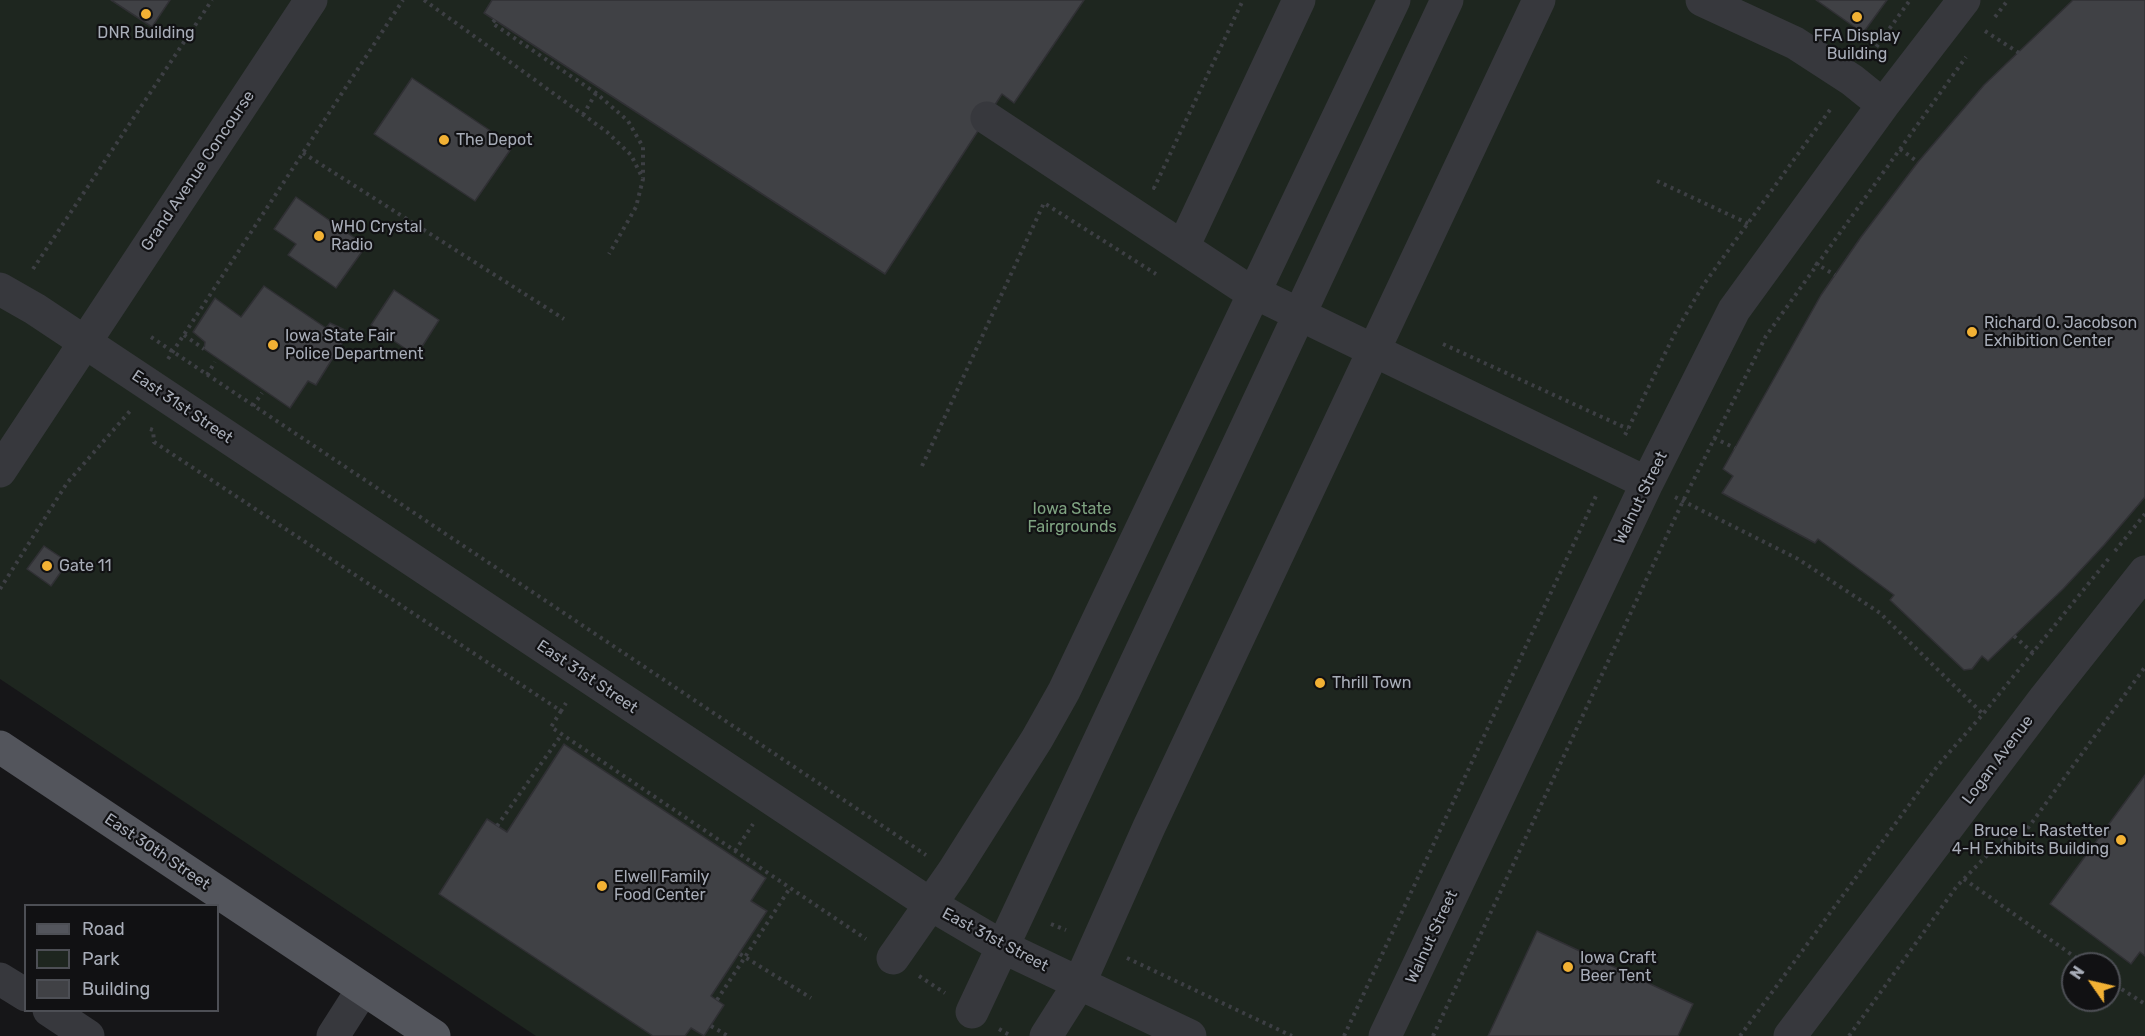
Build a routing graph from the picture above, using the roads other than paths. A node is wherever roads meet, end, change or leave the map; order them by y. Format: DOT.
graph roads {
  1 [pos="311,0"];
  2 [pos="1299,0"];
  3 [pos="1394,0"];
  4 [pos="1447,0"];
  5 [pos="1539,0"];
  6 [pos="1702,0"];
  7 [pos="1964,0"];
  8 [pos="1883,105"];
  9 [pos="987,117"];
  10 [pos="1183,247"];
  11 [pos="1255,292"];
  12 [pos="7,293"];
  13 [pos="1300,314"];
  14 [pos="85,342"];
  15 [pos="1373,350"];
  16 [pos="0,471"];
  17 [pos="1647,483"];
  18 [pos="2145,572"];
  19 [pos="0,747"];
  20 [pos="930,904"];
  21 [pos="1003,947"];
  22 [pos="893,958"];
  23 [pos="0,979"];
  24 [pos="1079,984"];
  25 [pos="363,989"];
  26 [pos="24,994"];
  27 [pos="51,1012"];
  28 [pos="972,1012"];
  29 [pos="88,1036"];
  30 [pos="333,1036"];
  31 [pos="434,1036"];
  32 [pos="1046,1036"];
  33 [pos="1190,1036"];
  34 [pos="1385,1036"];
  35 [pos="1790,1036"];
  1 -- 14 [label="street, Grand Avenue Concourse"];
  2 -- 10 [label="street"];
  3 -- 11 [label="street"];
  4 -- 13 [label="street"];
  5 -- 15 [label="street"];
  6 -- 8 [label="street"];
  7 -- 8 [label="street, Walnut Street"];
  8 -- 17 [label="street, Walnut Street"];
  9 -- 10 [label="street"];
  10 -- 11 [label="street"];
  11 -- 13 [label="street"];
  11 -- 20 [label="street"];
  12 -- 14 [label="street, East 31st Street"];
  13 -- 15 [label="street"];
  13 -- 21 [label="street"];
  14 -- 16 [label="street, Grand Avenue Concourse"];
  14 -- 20 [label="street, East 31st Street"];
  15 -- 17 [label="street"];
  15 -- 24 [label="street"];
  17 -- 34 [label="street, Walnut Street"];
  18 -- 35 [label="street, Logan Avenue"];
  19 -- 25 [label="main road, East 30th Street"];
  20 -- 21 [label="street, East 31st Street"];
  20 -- 22 [label="street"];
  21 -- 24 [label="street, East 31st Street"];
  21 -- 28 [label="street"];
  23 -- 26 [label="street"];
  24 -- 32 [label="street"];
  24 -- 33 [label="street, East 31st Street"];
  25 -- 30 [label="street"];
  25 -- 31 [label="main road, East 30th Street"];
  27 -- 29 [label="street"];
}
